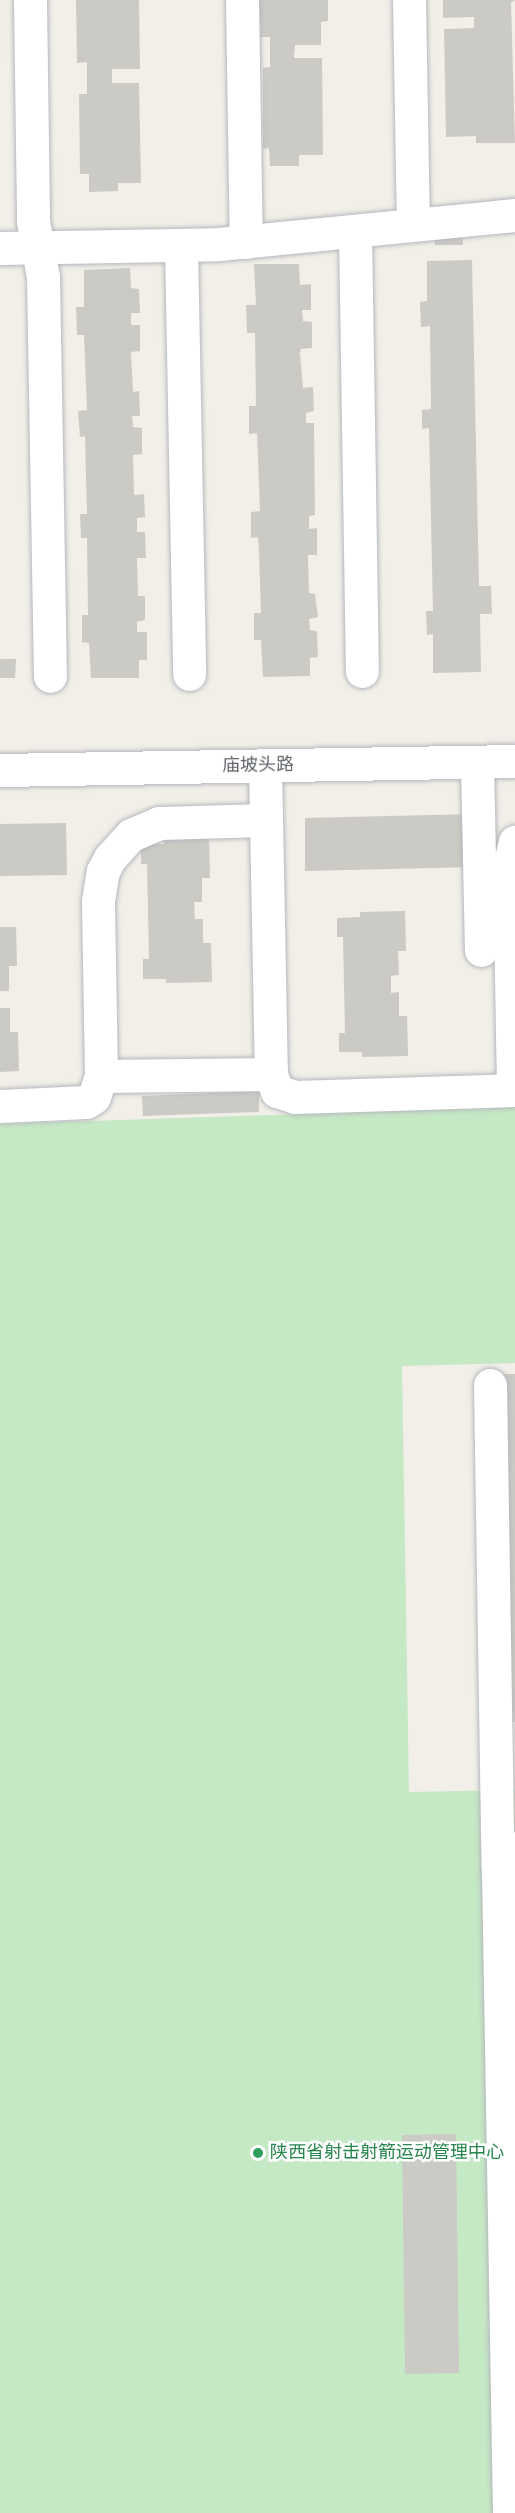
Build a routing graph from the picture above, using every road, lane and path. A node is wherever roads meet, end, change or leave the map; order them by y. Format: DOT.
graph roads {
  1 [pos="30,0"];
  2 [pos="242,0"];
  3 [pos="409,0"];
  4 [pos="515,215"];
  5 [pos="413,224"];
  6 [pos="355,231"];
  7 [pos="246,242"];
  8 [pos="181,246"];
  9 [pos="0,248"];
  10 [pos="38,248"];
  11 [pos="362,671"];
  12 [pos="189,674"];
  13 [pos="50,676"];
  14 [pos="515,761"];
  15 [pos="477,762"];
  16 [pos="266,766"];
  17 [pos="0,770"];
  18 [pos="266,819"];
  19 [pos="515,842"];
  20 [pos="481,950"];
  21 [pos="271,1074"];
  22 [pos="101,1077"];
  23 [pos="514,1090"];
  24 [pos="0,1106"];
  25 [pos="490,1385"];
  26 [pos="506,1858"];
  27 [pos="509,2513"];
  1 -- 10 [label="street"];
  2 -- 7 [label="street"];
  3 -- 5 [label="street"];
  4 -- 5 [label="street"];
  5 -- 6 [label="street"];
  6 -- 7 [label="street"];
  6 -- 11 [label="street"];
  7 -- 8 [label="street"];
  8 -- 10 [label="street"];
  8 -- 12 [label="street"];
  9 -- 10 [label="street"];
  10 -- 13 [label="street"];
  14 -- 15 [label="street, 庙坡头路"];
  15 -- 16 [label="street, 庙坡头路"];
  15 -- 20 [label="street"];
  16 -- 17 [label="street, 庙坡头路"];
  16 -- 18 [label="street"];
  18 -- 21 [label="street"];
  18 -- 22 [label="street"];
  19 -- 23 [label="street"];
  21 -- 22 [label="street"];
  21 -- 23 [label="street"];
  22 -- 24 [label="street"];
  25 -- 26 [label="street"];
  26 -- 27 [label="street"];
}
